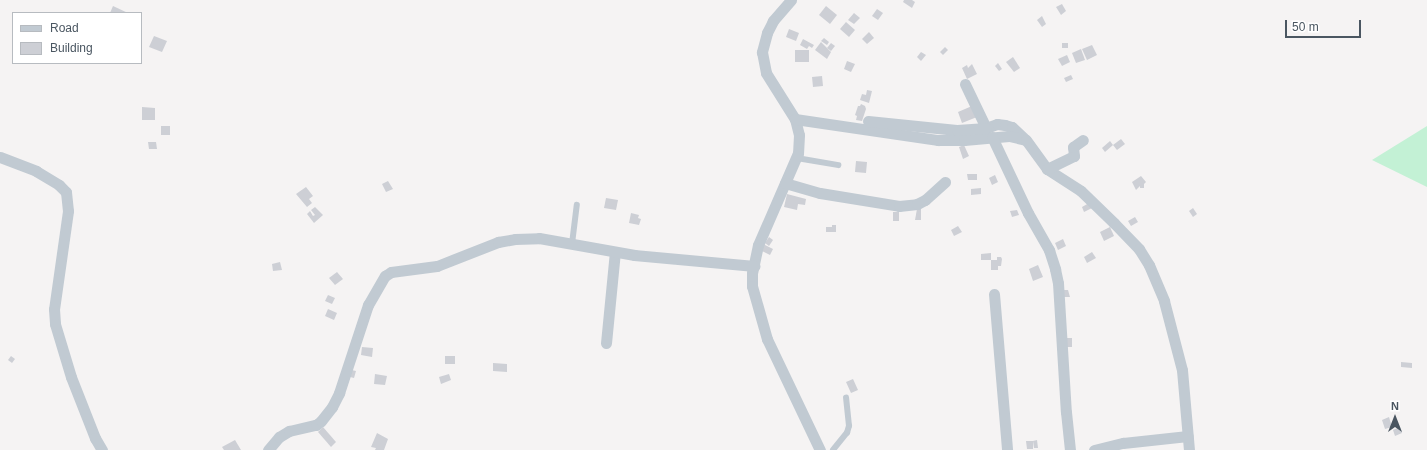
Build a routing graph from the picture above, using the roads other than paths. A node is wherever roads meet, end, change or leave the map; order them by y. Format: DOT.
graph roads {
  1 [pos="791,0"];
  2 [pos="965,84"];
  3 [pos="795,119"];
  4 [pos="868,121"];
  5 [pos="989,132"];
  6 [pos="1083,140"];
  7 [pos="0,157"];
  8 [pos="797,158"];
  9 [pos="838,165"];
  10 [pos="1047,169"];
  11 [pos="945,182"];
  12 [pos="785,183"];
  13 [pos="577,205"];
  14 [pos="572,245"];
  15 [pos="615,252"];
  16 [pos="754,266"];
  17 [pos="994,294"];
  18 [pos="606,343"];
  19 [pos="846,398"];
  20 [pos="1188,436"];
  21 [pos="102,450"];
  22 [pos="268,450"];
  23 [pos="820,450"];
  24 [pos="833,450"];
  25 [pos="1007,450"];
  26 [pos="1070,450"];
  27 [pos="1094,450"];
  28 [pos="1189,450"];
  1 -- 3 [label="street"];
  2 -- 5 [label="street"];
  3 -- 5 [label="street"];
  3 -- 8 [label="street"];
  4 -- 5 [label="street"];
  5 -- 10 [label="street"];
  5 -- 26 [label="street"];
  6 -- 10 [label="street"];
  7 -- 21 [label="street"];
  8 -- 9 [label="lane"];
  8 -- 12 [label="street"];
  10 -- 20 [label="street"];
  11 -- 12 [label="street"];
  12 -- 16 [label="street"];
  13 -- 14 [label="lane"];
  14 -- 15 [label="street"];
  14 -- 22 [label="street"];
  15 -- 16 [label="street"];
  15 -- 18 [label="street"];
  16 -- 23 [label="street"];
  17 -- 25 [label="street"];
  19 -- 24 [label="lane"];
  20 -- 27 [label="street"];
  20 -- 28 [label="street"];
}
